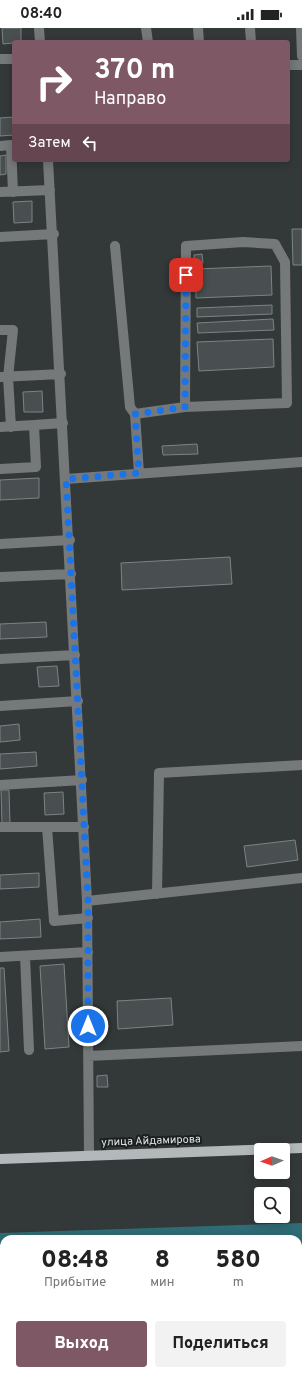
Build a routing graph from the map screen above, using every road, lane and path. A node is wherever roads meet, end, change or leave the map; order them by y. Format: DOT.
graph roads {
  1 [pos="39,28"];
  2 [pos="146,28"];
  3 [pos="198,28"];
  4 [pos="250,28"];
  5 [pos="301,28"];
  6 [pos="40,40"];
  7 [pos="148,40"];
  8 [pos="199,40"];
  9 [pos="251,40"];
  10 [pos="302,56"];
  11 [pos="0,59"];
  12 [pos="12,59"];
  13 [pos="302,65"];
  14 [pos="290,66"];
  15 [pos="0,146"];
  16 [pos="48,162"];
  17 [pos="50,190"];
  18 [pos="0,192"];
  19 [pos="13,192"];
  20 [pos="54,234"];
  21 [pos="0,237"];
  22 [pos="116,246"];
  23 [pos="0,330"];
  24 [pos="61,374"];
  25 [pos="4,377"];
  26 [pos="185,407"];
  27 [pos="135,414"];
  28 [pos="64,423"];
  29 [pos="34,425"];
  30 [pos="0,427"];
  31 [pos="11,427"];
  32 [pos="302,462"];
  33 [pos="0,469"];
  34 [pos="139,473"];
  35 [pos="66,479"];
  36 [pos="70,540"];
  37 [pos="0,544"];
  38 [pos="71,574"];
  39 [pos="0,577"];
  40 [pos="75,654"];
  41 [pos="0,659"];
  42 [pos="78,701"];
  43 [pos="0,706"];
  44 [pos="302,765"];
  45 [pos="82,780"];
  46 [pos="0,785"];
  47 [pos="0,827"];
  48 [pos="47,827"];
  49 [pos="84,827"];
  50 [pos="302,878"];
  51 [pos="157,894"];
  52 [pos="88,901"];
  53 [pos="88,918"];
  54 [pos="88,952"];
  55 [pos="25,956"];
  56 [pos="0,957"];
  57 [pos="302,1046"];
  58 [pos="29,1050"];
  59 [pos="88,1056"];
  60 [pos="302,1148"];
  61 [pos="89,1156"];
  62 [pos="0,1159"];
  1 -- 6 [label="street"];
  2 -- 7 [label="street"];
  3 -- 8 [label="street"];
  4 -- 9 [label="street"];
  5 -- 10 [label="street"];
  11 -- 12 [label="street"];
  13 -- 14 [label="street"];
  15 -- 19 [label="street"];
  16 -- 17 [label="street"];
  17 -- 19 [label="street"];
  17 -- 20 [label="street"];
  18 -- 19 [label="street"];
  20 -- 21 [label="street"];
  20 -- 24 [label="street"];
  22 -- 27 [label="street"];
  23 -- 25 [label="street"];
  24 -- 25 [label="street"];
  24 -- 28 [label="street"];
  25 -- 31 [label="street"];
  26 -- 26 [label="street"];
  26 -- 27 [label="street"];
  27 -- 34 [label="street"];
  28 -- 29 [label="street"];
  28 -- 35 [label="street"];
  29 -- 31 [label="street"];
  29 -- 33 [label="street"];
  30 -- 31 [label="street"];
  32 -- 34 [label="street"];
  34 -- 35 [label="street"];
  35 -- 36 [label="street"];
  36 -- 37 [label="street"];
  36 -- 38 [label="street"];
  38 -- 39 [label="street"];
  38 -- 40 [label="street"];
  40 -- 41 [label="street"];
  40 -- 42 [label="street"];
  42 -- 43 [label="street"];
  42 -- 45 [label="street"];
  44 -- 51 [label="street"];
  45 -- 46 [label="street"];
  45 -- 49 [label="street"];
  47 -- 48 [label="street"];
  48 -- 49 [label="street"];
  48 -- 53 [label="street"];
  49 -- 52 [label="street"];
  50 -- 51 [label="street"];
  51 -- 52 [label="street"];
  52 -- 53 [label="street"];
  53 -- 54 [label="street"];
  54 -- 55 [label="street"];
  54 -- 59 [label="street"];
  55 -- 56 [label="street"];
  55 -- 58 [label="street"];
  57 -- 59 [label="street"];
  59 -- 61 [label="street"];
  60 -- 61 [label="main road, улица Айдамирова"];
  61 -- 62 [label="main road, улица Айдамирова"];
}
